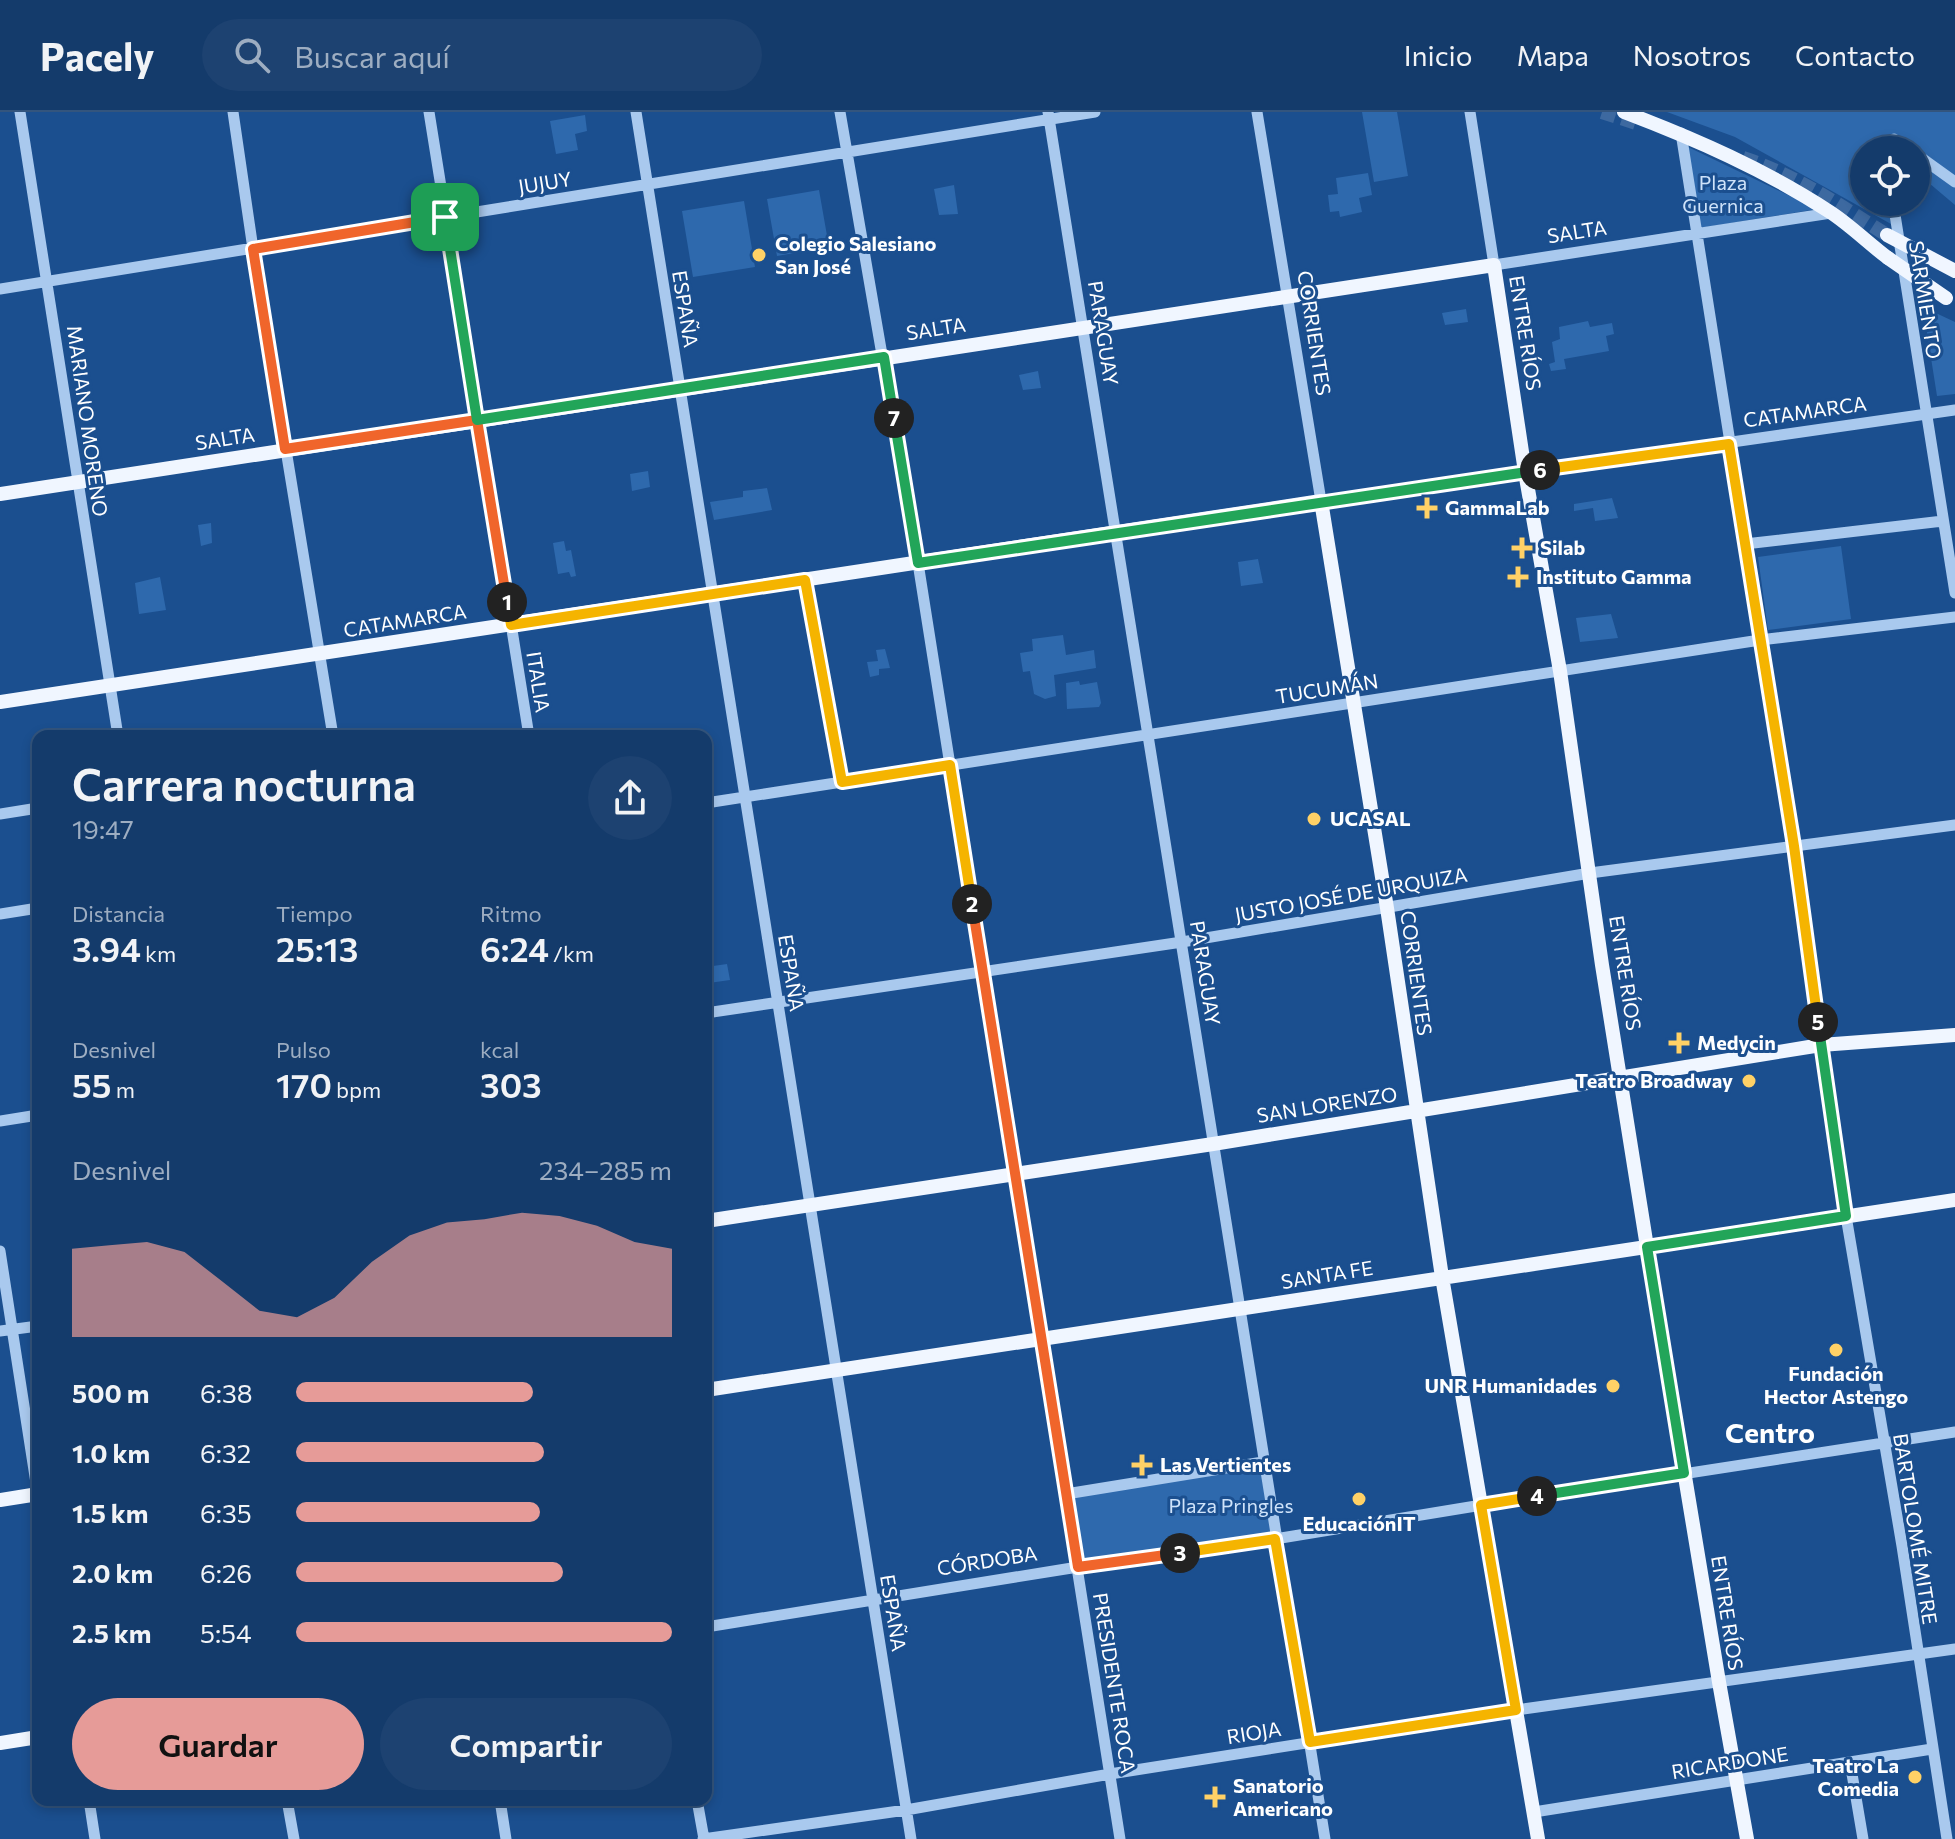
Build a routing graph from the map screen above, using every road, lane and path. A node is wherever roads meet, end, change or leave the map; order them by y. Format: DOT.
graph roads {
  1 [pos="20,112"];
  2 [pos="233,112"];
  3 [pos="429,112"];
  4 [pos="636,112"];
  5 [pos="840,112"];
  6 [pos="1095,112"];
  7 [pos="1257,112"];
  8 [pos="1470,112"];
  9 [pos="1624,112"];
  10 [pos="1049,116"];
  11 [pos="1681,133"];
  12 [pos="847,150"];
  13 [pos="1930,164"];
  14 [pos="1955,182"];
  15 [pos="648,185"];
  16 [pos="1831,213"];
  17 [pos="1893,216"];
  18 [pos="445,217"];
  19 [pos="1696,234"];
  20 [pos="1892,239"];
  21 [pos="253,249"];
  22 [pos="1494,265"];
  23 [pos="1955,271"];
  24 [pos="49,282"];
  25 [pos="0,289"];
  26 [pos="1287,295"];
  27 [pos="1951,300"];
  28 [pos="1084,327"];
  29 [pos="884,357"];
  30 [pos="679,389"];
  31 [pos="1955,410"];
  32 [pos="1926,415"];
  33 [pos="477,420"];
  34 [pos="1729,444"];
  35 [pos="285,449"];
  36 [pos="1525,472"];
  37 [pos="76,482"];
  38 [pos="0,494"];
  39 [pos="1321,501"];
  40 [pos="1943,521"];
  41 [pos="1117,532"];
  42 [pos="1745,544"];
  43 [pos="918,563"];
  44 [pos="805,580"];
  45 [pos="1955,593"];
  46 [pos="713,594"];
  47 [pos="1955,617"];
  48 [pos="511,625"];
  49 [pos="1760,640"];
  50 [pos="319,654"];
  51 [pos="1560,671"];
  52 [pos="110,686"];
  53 [pos="0,702"];
  54 [pos="1353,703"];
  55 [pos="117,730"];
  56 [pos="332,730"];
  57 [pos="528,730"];
  58 [pos="1149,735"];
  59 [pos="950,765"];
  60 [pos="842,782"];
  61 [pos="745,797"];
  62 [pos="712,802"];
  63 [pos="32,809"];
  64 [pos="0,814"];
  65 [pos="1955,825"];
  66 [pos="1794,846"];
  67 [pos="1590,873"];
  68 [pos="1387,908"];
  69 [pos="32,909"];
  70 [pos="0,914"];
  71 [pos="1182,942"];
  72 [pos="982,970"];
  73 [pos="778,1002"];
  74 [pos="712,1012"];
  75 [pos="1955,1035"];
  76 [pos="1821,1045"];
  77 [pos="1622,1077"];
  78 [pos="1416,1110"];
  79 [pos="32,1116"];
  80 [pos="0,1121"];
  81 [pos="1213,1144"];
  82 [pos="1015,1173"];
  83 [pos="1955,1200"];
  84 [pos="810,1205"];
  85 [pos="1846,1216"];
  86 [pos="712,1220"];
  87 [pos="1647,1247"];
  88 [pos="0,1251"];
  89 [pos="1442,1277"];
  90 [pos="1239,1309"];
  91 [pos="32,1327"];
  92 [pos="6,1330"];
  93 [pos="1041,1340"];
  94 [pos="836,1371"];
  95 [pos="712,1389"];
  96 [pos="1955,1432"];
  97 [pos="1883,1442"];
  98 [pos="1263,1462"];
  99 [pos="32,1464"];
  100 [pos="1684,1473"];
  101 [pos="1066,1494"];
  102 [pos="32,1496"];
  103 [pos="0,1500"];
  104 [pos="1481,1505"];
  105 [pos="1275,1539"];
  106 [pos="1078,1567"];
  107 [pos="873,1600"];
  108 [pos="712,1626"];
  109 [pos="1955,1649"];
  110 [pos="1917,1654"];
  111 [pos="1719,1682"];
  112 [pos="1516,1710"];
  113 [pos="32,1738"];
  114 [pos="1310,1742"];
  115 [pos="0,1743"];
  116 [pos="1932,1749"];
  117 [pos="1850,1762"];
  118 [pos="1110,1774"];
  119 [pos="1737,1780"];
  120 [pos="90,1806"];
  121 [pos="288,1806"];
  122 [pos="501,1806"];
  123 [pos="698,1806"];
  124 [pos="906,1810"];
  125 [pos="1534,1812"];
  126 [pos="95,1839"];
  127 [pos="294,1839"];
  128 [pos="506,1839"];
  129 [pos="704,1839"];
  130 [pos="911,1839"];
  131 [pos="1120,1839"];
  132 [pos="1325,1839"];
  133 [pos="1538,1839"];
  134 [pos="1747,1839"];
  135 [pos="1863,1839"];
  136 [pos="1947,1839"];
  1 -- 24 [label="street, MARIANO MORENO"];
  2 -- 21 [label="street"];
  3 -- 18 [label="street, ITALIA"];
  4 -- 15 [label="street, ESPAÑA"];
  5 -- 12 [label="street, PRESIDENTE ROCA"];
  6 -- 10 [label="street, JUJUY"];
  7 -- 26 [label="street, CORRIENTES"];
  8 -- 22 [label="street, ENTRE RÍOS"];
  9 -- 11 [label="main road"];
  10 -- 12 [label="street, JUJUY"];
  10 -- 28 [label="street, PARAGUAY"];
  11 -- 16 [label="main road"];
  11 -- 19 [label="street, BARTOLOMÉ MITRE"];
  12 -- 15 [label="street, JUJUY"];
  12 -- 29 [label="street, PRESIDENTE ROCA"];
  13 -- 14 [label="street"];
  15 -- 18 [label="street, JUJUY"];
  15 -- 30 [label="street, ESPAÑA"];
  16 -- 19 [label="street, SALTA"];
  16 -- 27 [label="main road, bridge"];
  17 -- 20 [label="street, SARMIENTO"];
  18 -- 21 [label="street, JUJUY"];
  18 -- 33 [label="street, ITALIA"];
  19 -- 22 [label="street, SALTA"];
  19 -- 34 [label="street, BARTOLOMÉ MITRE"];
  20 -- 23 [label="main road"];
  20 -- 32 [label="street, SARMIENTO"];
  21 -- 24 [label="street, JUJUY"];
  21 -- 35 [label="street"];
  22 -- 26 [label="main road, SALTA"];
  22 -- 36 [label="main road, ENTRE RÍOS"];
  24 -- 25 [label="street, JUJUY"];
  24 -- 37 [label="street, MARIANO MORENO"];
  26 -- 28 [label="main road, SALTA"];
  26 -- 39 [label="street, CORRIENTES"];
  28 -- 29 [label="main road, SALTA"];
  28 -- 41 [label="street, PARAGUAY"];
  29 -- 30 [label="main road, SALTA"];
  29 -- 43 [label="street, PRESIDENTE ROCA"];
  30 -- 33 [label="main road, SALTA"];
  30 -- 46 [label="street, ESPAÑA"];
  31 -- 32 [label="street, CATAMARCA"];
  32 -- 34 [label="street, CATAMARCA"];
  32 -- 40 [label="street, SARMIENTO"];
  33 -- 35 [label="main road, SALTA"];
  33 -- 48 [label="street, ITALIA"];
  34 -- 36 [label="street, CATAMARCA"];
  34 -- 42 [label="street, BARTOLOMÉ MITRE"];
  35 -- 37 [label="main road, SALTA"];
  35 -- 50 [label="street"];
  36 -- 39 [label="street, CATAMARCA"];
  36 -- 51 [label="main road, ENTRE RÍOS"];
  37 -- 38 [label="main road, SALTA"];
  37 -- 52 [label="street, MARIANO MORENO"];
  39 -- 41 [label="main road, CATAMARCA"];
  39 -- 54 [label="main road, CORRIENTES"];
  40 -- 42 [label="street"];
  40 -- 45 [label="street, SARMIENTO"];
  41 -- 43 [label="main road, CATAMARCA"];
  41 -- 58 [label="street, PARAGUAY"];
  42 -- 49 [label="street, BARTOLOMÉ MITRE"];
  43 -- 44 [label="main road, CATAMARCA"];
  43 -- 59 [label="street, PRESIDENTE ROCA"];
  44 -- 46 [label="main road, CATAMARCA"];
  44 -- 60 [label="street"];
  46 -- 48 [label="main road, CATAMARCA"];
  46 -- 61 [label="street, ESPAÑA"];
  47 -- 49 [label="street, TUCUMÁN"];
  48 -- 50 [label="main road, CATAMARCA"];
  48 -- 57 [label="street, ITALIA"];
  49 -- 51 [label="street, TUCUMÁN"];
  49 -- 66 [label="street, BARTOLOMÉ MITRE"];
  50 -- 52 [label="main road, CATAMARCA"];
  50 -- 56 [label="street"];
  51 -- 54 [label="street, TUCUMÁN"];
  51 -- 67 [label="main road, ENTRE RÍOS"];
  52 -- 53 [label="main road, CATAMARCA"];
  52 -- 55 [label="street, MARIANO MORENO"];
  54 -- 58 [label="street, TUCUMÁN"];
  54 -- 68 [label="main road, CORRIENTES"];
  58 -- 59 [label="street, TUCUMÁN"];
  58 -- 71 [label="street, PARAGUAY"];
  59 -- 60 [label="street, TUCUMÁN"];
  59 -- 72 [label="street, PRESIDENTE ROCA"];
  60 -- 61 [label="street, TUCUMÁN"];
  61 -- 62 [label="street, TUCUMÁN"];
  61 -- 73 [label="street, ESPAÑA"];
  63 -- 64 [label="street"];
  65 -- 66 [label="street, JUSTO JOSÉ DE URQUIZA"];
  66 -- 67 [label="street, JUSTO JOSÉ DE URQUIZA"];
  66 -- 76 [label="street, BARTOLOMÉ MITRE"];
  67 -- 68 [label="street, JUSTO JOSÉ DE URQUIZA"];
  67 -- 77 [label="main road, ENTRE RÍOS"];
  68 -- 71 [label="street, JUSTO JOSÉ DE URQUIZA"];
  68 -- 78 [label="main road, CORRIENTES"];
  69 -- 70 [label="street"];
  71 -- 72 [label="street, JUSTO JOSÉ DE URQUIZA"];
  71 -- 81 [label="street, PARAGUAY"];
  72 -- 73 [label="street, JUSTO JOSÉ DE URQUIZA"];
  72 -- 82 [label="street, PRESIDENTE ROCA"];
  73 -- 74 [label="street, JUSTO JOSÉ DE URQUIZA"];
  73 -- 84 [label="street, ESPAÑA"];
  75 -- 76 [label="main road, SAN LORENZO"];
  76 -- 77 [label="main road, SAN LORENZO"];
  76 -- 85 [label="street, BARTOLOMÉ MITRE"];
  77 -- 78 [label="main road, SAN LORENZO"];
  77 -- 87 [label="main road, ENTRE RÍOS"];
  78 -- 81 [label="main road, SAN LORENZO"];
  78 -- 89 [label="main road, CORRIENTES"];
  79 -- 80 [label="street"];
  81 -- 82 [label="main road, SAN LORENZO"];
  81 -- 90 [label="street, PARAGUAY"];
  82 -- 84 [label="main road, SAN LORENZO"];
  82 -- 93 [label="street, PRESIDENTE ROCA"];
  83 -- 85 [label="main road, SANTA FE"];
  84 -- 86 [label="main road, SAN LORENZO"];
  84 -- 94 [label="street, ESPAÑA"];
  85 -- 87 [label="main road, SANTA FE"];
  85 -- 97 [label="street, BARTOLOMÉ MITRE"];
  87 -- 89 [label="main road, SANTA FE"];
  87 -- 100 [label="main road, ENTRE RÍOS"];
  88 -- 92 [label="street"];
  89 -- 90 [label="main road, SANTA FE"];
  89 -- 104 [label="main road, CORRIENTES"];
  90 -- 93 [label="main road, SANTA FE"];
  90 -- 98 [label="street, PARAGUAY"];
  91 -- 92 [label="street"];
  92 -- 99 [label="street"];
  93 -- 94 [label="main road, SANTA FE"];
  93 -- 101 [label="street, PRESIDENTE ROCA"];
  94 -- 95 [label="main road, SANTA FE"];
  94 -- 107 [label="street, ESPAÑA"];
  96 -- 97 [label="street, CÓRDOBA"];
  97 -- 100 [label="street, CÓRDOBA"];
  97 -- 110 [label="street, BARTOLOMÉ MITRE"];
  98 -- 101 [label="street"];
  98 -- 105 [label="street, PARAGUAY"];
  100 -- 104 [label="street, CÓRDOBA"];
  100 -- 111 [label="main road, ENTRE RÍOS"];
  101 -- 106 [label="street, PRESIDENTE ROCA"];
  102 -- 103 [label="main road"];
  104 -- 105 [label="street, CÓRDOBA"];
  104 -- 112 [label="main road, CORRIENTES"];
  105 -- 106 [label="street, CÓRDOBA"];
  105 -- 114 [label="street, PARAGUAY"];
  106 -- 107 [label="street, CÓRDOBA"];
  106 -- 118 [label="street, PRESIDENTE ROCA"];
  107 -- 108 [label="street, CÓRDOBA"];
  107 -- 124 [label="street, ESPAÑA"];
  109 -- 110 [label="street, RIOJA"];
  110 -- 111 [label="street, RIOJA"];
  110 -- 116 [label="street, BARTOLOMÉ MITRE"];
  111 -- 112 [label="street, RIOJA"];
  111 -- 119 [label="main road, ENTRE RÍOS"];
  112 -- 114 [label="street, RIOJA"];
  112 -- 125 [label="main road, CORRIENTES"];
  113 -- 115 [label="main road"];
  114 -- 118 [label="street, RIOJA"];
  114 -- 132 [label="street, PARAGUAY"];
  116 -- 117 [label="street, RICARDONE"];
  116 -- 136 [label="street, BARTOLOMÉ MITRE"];
  117 -- 119 [label="street, RICARDONE"];
  117 -- 135 [label="street"];
  118 -- 124 [label="street, RIOJA"];
  118 -- 131 [label="street, PRESIDENTE ROCA"];
  119 -- 125 [label="street, RICARDONE"];
  119 -- 134 [label="main road, ENTRE RÍOS"];
  120 -- 126 [label="street"];
  121 -- 127 [label="street"];
  122 -- 128 [label="street"];
  123 -- 129 [label="street"];
  124 -- 129 [label="street, RIOJA"];
  124 -- 130 [label="street, ESPAÑA"];
  125 -- 133 [label="main road, CORRIENTES"];
}
